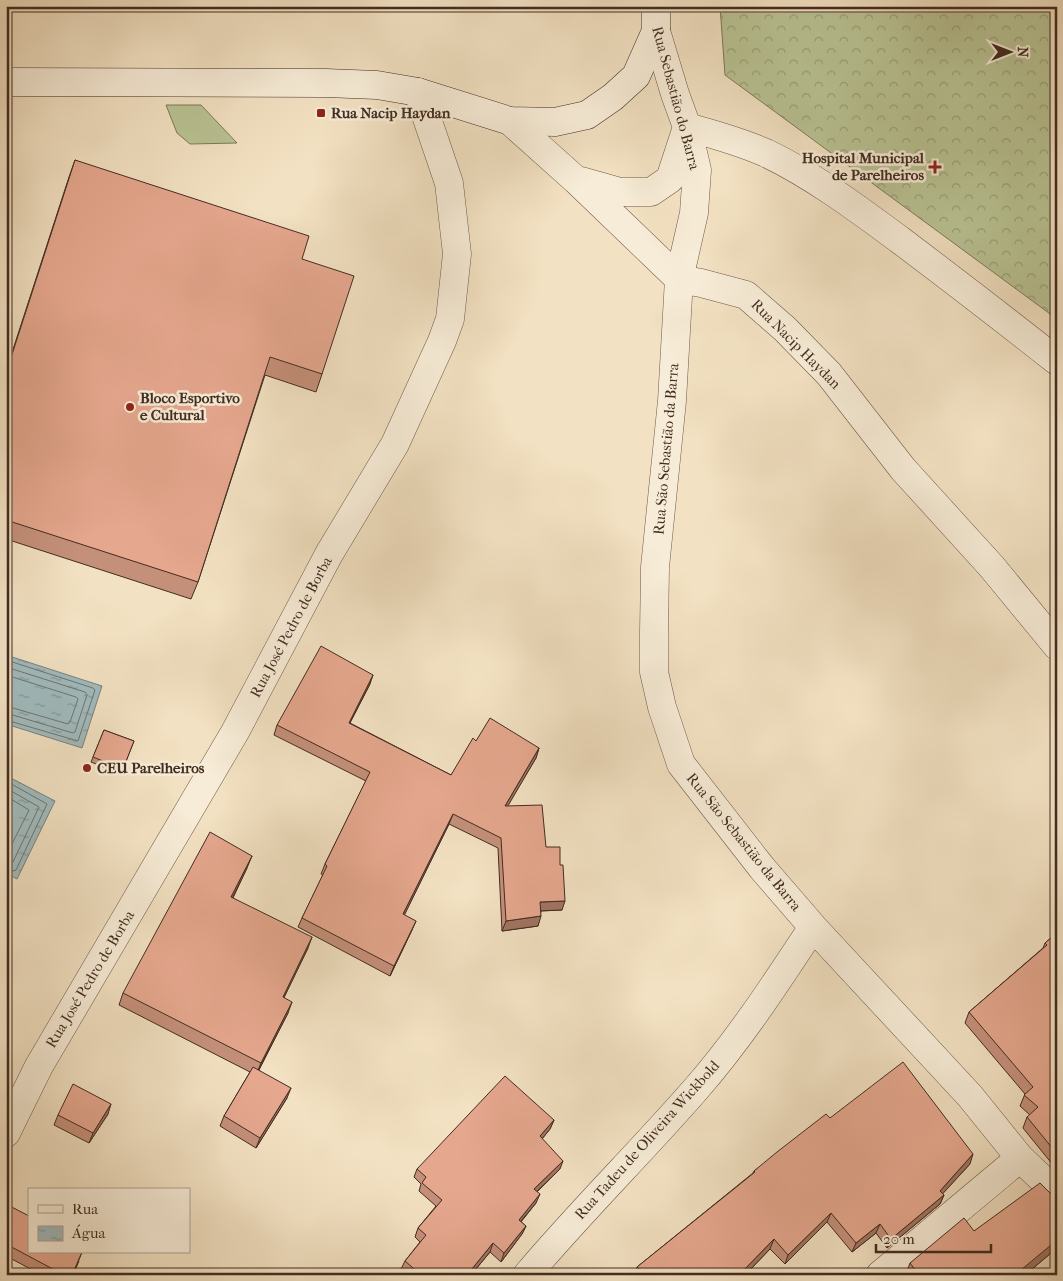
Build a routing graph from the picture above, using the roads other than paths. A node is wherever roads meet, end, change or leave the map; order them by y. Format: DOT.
graph roads {
  1 [pos="656,19"];
  2 [pos="6,82"];
  3 [pos="418,92"];
  4 [pos="510,121"];
  5 [pos="687,127"];
  6 [pos="576,180"];
  7 [pos="679,279"];
  8 [pos="1057,361"];
  9 [pos="1057,646"];
  10 [pos="813,927"];
  11 [pos="6,1133"];
  12 [pos="1020,1158"];
  13 [pos="1057,1193"];
  14 [pos="527,1275"];
  15 [pos="880,1275"];
  1 -- 4 [label="street"];
  1 -- 5 [label="street, Rua Sebastião do Barra"];
  2 -- 3 [label="street"];
  3 -- 4 [label="street"];
  3 -- 11 [label="street, Rua José Pedro de Borba"];
  4 -- 6 [label="street"];
  5 -- 6 [label="street"];
  5 -- 7 [label="street, Rua Sebastião do Barra"];
  5 -- 8 [label="street"];
  6 -- 7 [label="street"];
  7 -- 9 [label="street, Rua Nacip Haydan"];
  7 -- 10 [label="street, Rua São Sebastião da Barra"];
  10 -- 12 [label="street, Rua São Sebastião da Barra"];
  10 -- 14 [label="street, Rua Tadeu de Oliveira Wickbold"];
  12 -- 13 [label="street, Rua São Sebastião da Barra"];
  12 -- 15 [label="street"];
}
